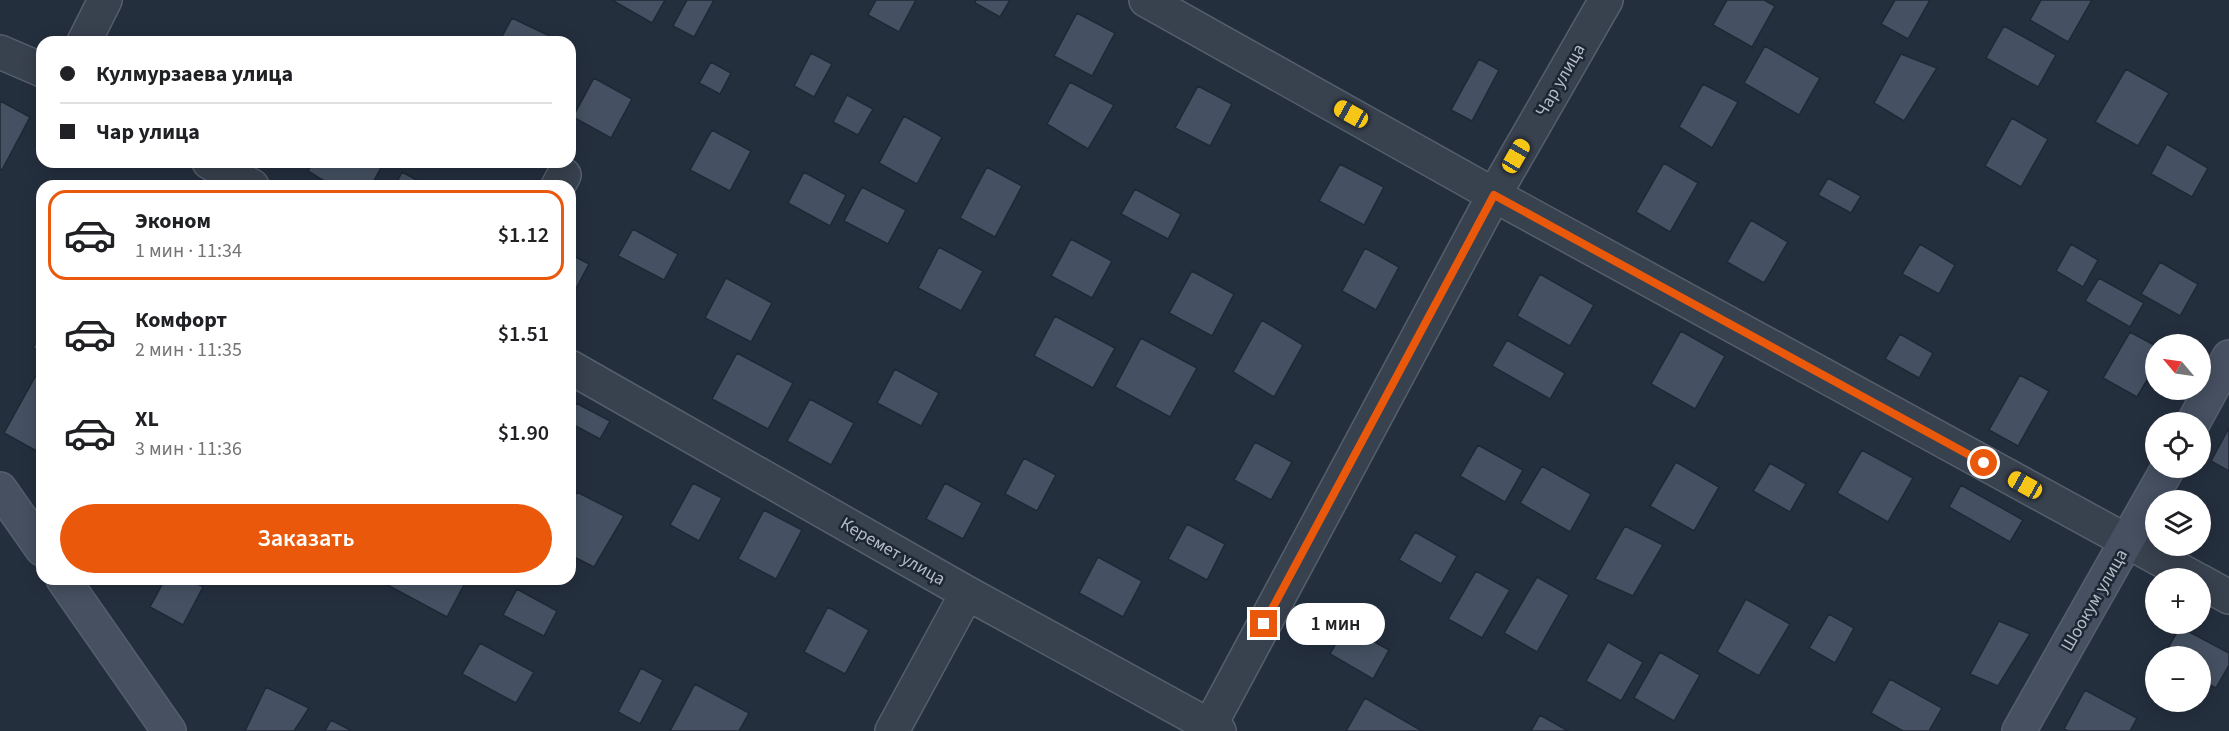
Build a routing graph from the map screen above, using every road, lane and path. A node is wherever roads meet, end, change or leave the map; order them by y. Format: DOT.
graph roads {
  1 [pos="105,0"];
  2 [pos="1146,0"];
  3 [pos="1606,0"];
  4 [pos="87,36"];
  5 [pos="0,52"];
  6 [pos="36,67"];
  7 [pos="220,168"];
  8 [pos="241,180"];
  9 [pos="1494,195"];
  10 [pos="2229,357"];
  11 [pos="576,370"];
  12 [pos="2199,412"];
  13 [pos="2162,478"];
  14 [pos="0,489"];
  15 [pos="36,540"];
  16 [pos="2127,541"];
  17 [pos="2176,568"];
  18 [pos="67,585"];
  19 [pos="2211,587"];
  20 [pos="967,593"];
  21 [pos="2229,597"];
  22 [pos="1212,729"];
  23 [pos="169,731"];
  24 [pos="892,731"];
  25 [pos="2019,731"];
  1 -- 4 [label="street"];
  2 -- 9 [label="street"];
  3 -- 9 [label="street, Чар улица"];
  5 -- 6 [label="street"];
  7 -- 8 [label="street"];
  9 -- 16 [label="street"];
  9 -- 22 [label="street, Чар улица"];
  10 -- 12 [label="street"];
  11 -- 20 [label="street, Керемет улица"];
  13 -- 16 [label="street, Шоокум улица"];
  14 -- 15 [label="street"];
  16 -- 17 [label="street"];
  16 -- 25 [label="street, Шоокум улица"];
  18 -- 23 [label="street"];
  19 -- 21 [label="street"];
  20 -- 22 [label="street, Керемет улица"];
  20 -- 24 [label="street"];
}
